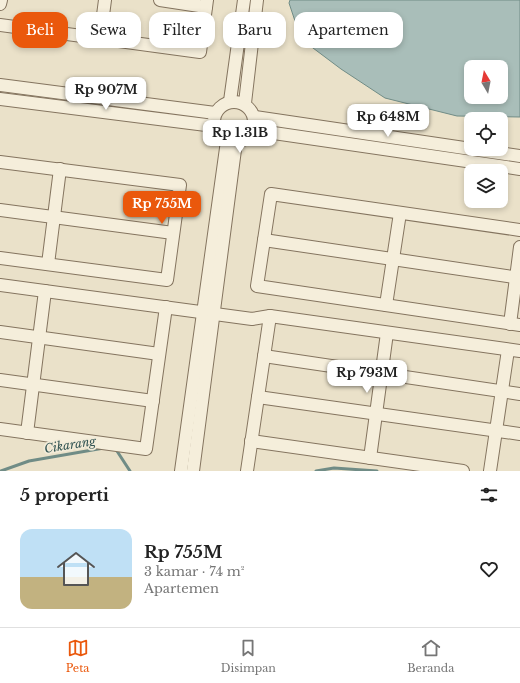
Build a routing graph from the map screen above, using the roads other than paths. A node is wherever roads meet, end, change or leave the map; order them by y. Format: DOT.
graph roads {
  1 [pos="1,0"];
  2 [pos="104,0"];
  3 [pos="160,0"];
  4 [pos="244,0"];
  5 [pos="257,0"];
  6 [pos="0,4"];
  7 [pos="206,4"];
  8 [pos="103,12"];
  9 [pos="0,25"];
  10 [pos="76,35"];
  11 [pos="141,44"];
  12 [pos="0,85"];
  13 [pos="0,99"];
  14 [pos="103,99"];
  15 [pos="230,101"];
  16 [pos="245,103"];
  17 [pos="101,112"];
  18 [pos="215,113"];
  19 [pos="255,117"];
  20 [pos="214,126"];
  21 [pos="253,130"];
  22 [pos="390,137"];
  23 [pos="232,142"];
  24 [pos="464,148"];
  25 [pos="389,150"];
  26 [pos="508,153"];
  27 [pos="520,154"];
  28 [pos="0,162"];
  29 [pos="482,164"];
  30 [pos="508,168"];
  31 [pos="520,169"];
  32 [pos="60,170"];
  33 [pos="0,210"];
  34 [pos="400,213"];
  35 [pos="54,217"];
  36 [pos="520,230"];
  37 [pos="173,233"];
  38 [pos="264,240"];
  39 [pos="520,247"];
  40 [pos="0,258"];
  41 [pos="393,259"];
  42 [pos="48,264"];
  43 [pos="518,278"];
  44 [pos="0,285"];
  45 [pos="45,291"];
  46 [pos="386,306"];
  47 [pos="166,307"];
  48 [pos="208,313"];
  49 [pos="270,316"];
  50 [pos="515,324"];
  51 [pos="0,332"];
  52 [pos="387,333"];
  53 [pos="39,337"];
  54 [pos="508,350"];
  55 [pos="520,352"];
  56 [pos="159,354"];
  57 [pos="264,356"];
  58 [pos="382,374"];
  59 [pos="0,380"];
  60 [pos="33,385"];
  61 [pos="502,391"];
  62 [pos="520,394"];
  63 [pos="258,397"];
  64 [pos="153,401"];
  65 [pos="376,414"];
  66 [pos="0,429"];
  67 [pos="496,431"];
  68 [pos="27,433"];
  69 [pos="520,434"];
  70 [pos="252,440"];
  71 [pos="370,458"];
  72 [pos="181,471"];
  73 [pos="192,471"];
  74 [pos="247,471"];
  75 [pos="463,471"];
  76 [pos="490,471"];
  1 -- 6 [label="street"];
  2 -- 8 [label="street"];
  3 -- 7 [label="street"];
  4 -- 15 [label="street"];
  5 -- 16 [label="street"];
  7 -- 11 [label="street"];
  9 -- 10 [label="street"];
  12 -- 14 [label="street"];
  13 -- 17 [label="street"];
  14 -- 17 [label="street"];
  14 -- 18 [label="street"];
  15 -- 16 [label="street"];
  15 -- 18 [label="street"];
  16 -- 19 [label="street"];
  17 -- 20 [label="street"];
  18 -- 20 [label="street"];
  19 -- 21 [label="street"];
  19 -- 22 [label="street"];
  20 -- 23 [label="street"];
  21 -- 23 [label="street"];
  21 -- 25 [label="street"];
  22 -- 24 [label="street"];
  22 -- 25 [label="street"];
  23 -- 48 [label="street"];
  25 -- 29 [label="street"];
  26 -- 27 [label="street"];
  28 -- 32 [label="street"];
  30 -- 31 [label="street"];
  32 -- 35 [label="street"];
  32 -- 37 [label="street"];
  33 -- 35 [label="street"];
  34 -- 36 [label="street"];
  34 -- 38 [label="street"];
  34 -- 41 [label="street"];
  35 -- 37 [label="street"];
  35 -- 42 [label="street"];
  37 -- 42 [label="street"];
  38 -- 41 [label="street"];
  38 -- 46 [label="street"];
  39 -- 43 [label="street"];
  40 -- 42 [label="street"];
  41 -- 43 [label="street"];
  41 -- 46 [label="street"];
  43 -- 50 [label="street"];
  44 -- 45 [label="street"];
  45 -- 47 [label="street"];
  45 -- 53 [label="street"];
  46 -- 50 [label="street"];
  47 -- 48 [label="street"];
  47 -- 56 [label="street"];
  48 -- 49 [label="street"];
  48 -- 72 [label="street"];
  48 -- 73 [label="street"];
  49 -- 52 [label="street"];
  49 -- 57 [label="street"];
  51 -- 53 [label="street"];
  52 -- 54 [label="street"];
  52 -- 58 [label="street"];
  53 -- 56 [label="street"];
  53 -- 60 [label="street"];
  54 -- 55 [label="street"];
  54 -- 61 [label="street"];
  56 -- 64 [label="street"];
  57 -- 58 [label="street"];
  57 -- 63 [label="street"];
  58 -- 61 [label="street"];
  58 -- 65 [label="street"];
  59 -- 60 [label="street"];
  60 -- 64 [label="street"];
  60 -- 68 [label="street"];
  61 -- 62 [label="street"];
  61 -- 67 [label="street"];
  63 -- 65 [label="street"];
  63 -- 70 [label="street"];
  64 -- 68 [label="street"];
  65 -- 67 [label="street"];
  65 -- 71 [label="street"];
  66 -- 68 [label="street"];
  67 -- 69 [label="street"];
  67 -- 76 [label="street"];
  70 -- 71 [label="street"];
  70 -- 74 [label="street"];
  71 -- 75 [label="street"];
}
